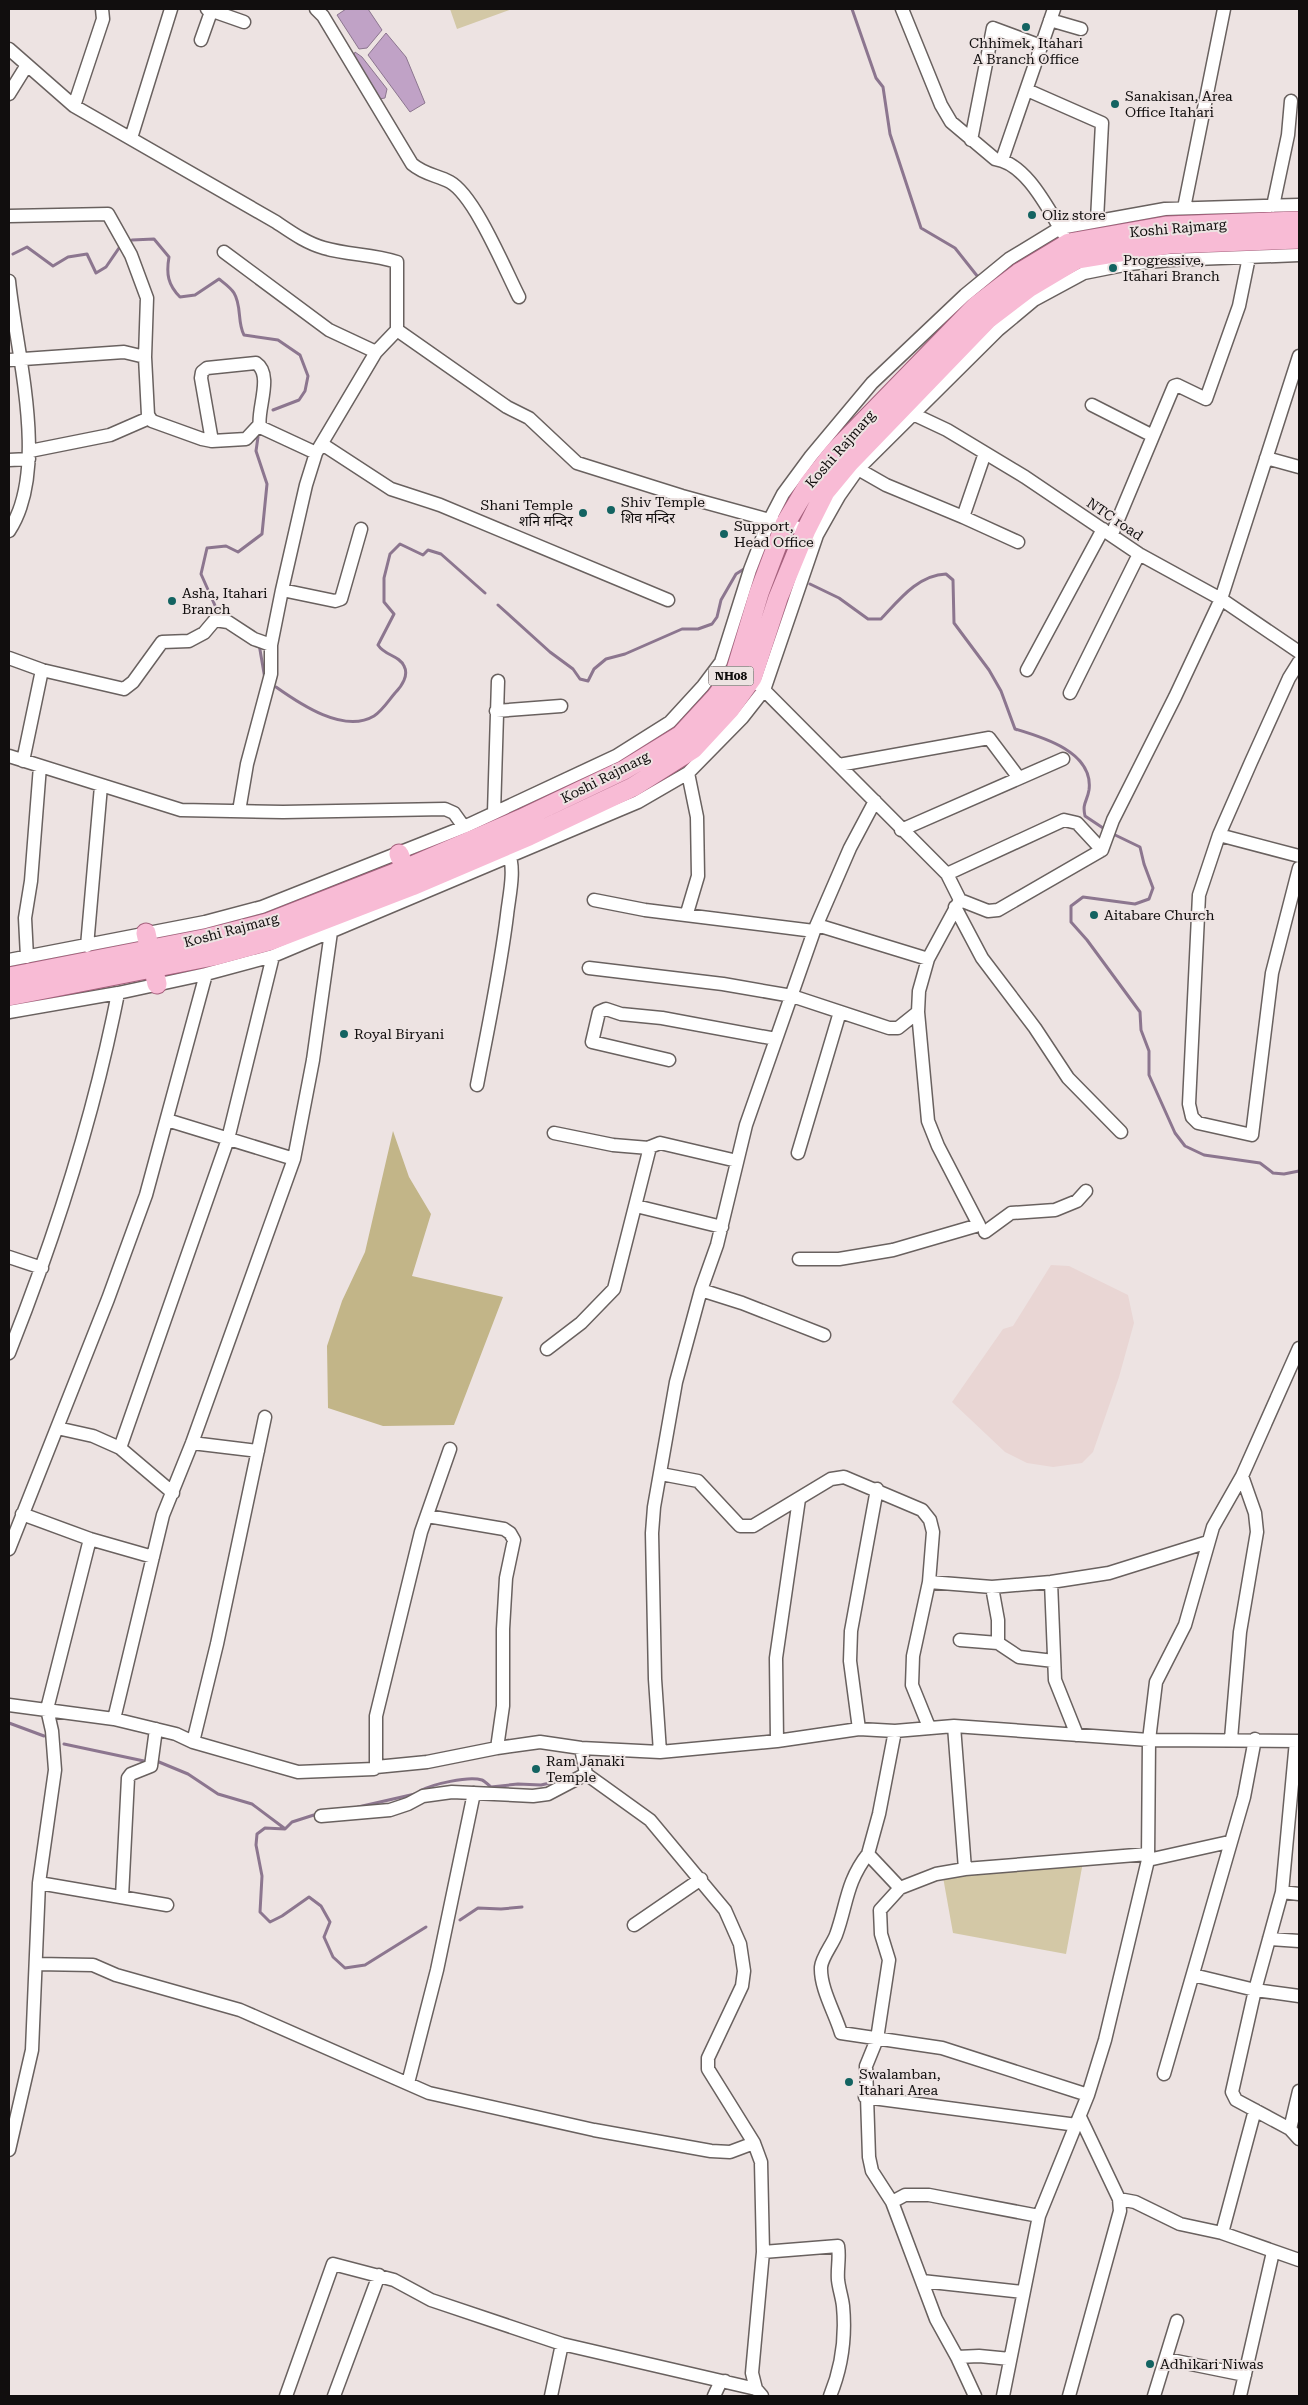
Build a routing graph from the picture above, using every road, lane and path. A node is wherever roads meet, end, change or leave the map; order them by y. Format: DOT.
graph roads {
  1 [pos="102,9"];
  2 [pos="171,9"];
  3 [pos="210,9"];
  4 [pos="316,9"];
  5 [pos="1224,9"];
  6 [pos="904,10"];
  7 [pos="1052,14"];
  8 [pos="244,22"];
  9 [pos="1081,29"];
  10 [pos="201,40"];
  11 [pos="1042,46"];
  12 [pos="9,49"];
  13 [pos="27,65"];
  14 [pos="1027,90"];
  15 [pos="9,94"];
  16 [pos="1291,101"];
  17 [pos="74,106"];
  18 [pos="131,138"];
  19 [pos="971,140"];
  20 [pos="1002,160"];
  21 [pos="1299,205"];
  22 [pos="1273,206"];
  23 [pos="1184,208"];
  24 [pos="9,216"];
  25 [pos="1097,220"];
  26 [pos="1299,221"];
  27 [pos="1299,239"];
  28 [pos="1072,251"];
  29 [pos="224,252"];
  30 [pos="1299,255"];
  31 [pos="1249,257"];
  32 [pos="9,281"];
  33 [pos="519,297"];
  34 [pos="396,330"];
  35 [pos="376,352"];
  36 [pos="1299,356"];
  37 [pos="145,357"];
  38 [pos="15,358"];
  39 [pos="1092,405"];
  40 [pos="913,414"];
  41 [pos="149,418"];
  42 [pos="259,425"];
  43 [pos="1153,436"];
  44 [pos="212,441"];
  45 [pos="319,449"];
  46 [pos="985,453"];
  47 [pos="30,455"];
  48 [pos="1266,458"];
  49 [pos="9,460"];
  50 [pos="1299,467"];
  51 [pos="858,469"];
  52 [pos="963,517"];
  53 [pos="777,523"];
  54 [pos="361,529"];
  55 [pos="806,530"];
  56 [pos="9,531"];
  57 [pos="1107,531"];
  58 [pos="1018,542"];
  59 [pos="1139,554"];
  60 [pos="282,590"];
  61 [pos="1220,599"];
  62 [pos="668,600"];
  63 [pos="786,601"];
  64 [pos="263,642"];
  65 [pos="1299,652"];
  66 [pos="9,658"];
  67 [pos="1299,662"];
  68 [pos="42,670"];
  69 [pos="1028,670"];
  70 [pos="743,675"];
  71 [pos="498,681"];
  72 [pos="1070,693"];
  73 [pos="561,706"];
  74 [pos="496,711"];
  75 [pos="9,756"];
  76 [pos="1063,759"];
  77 [pos="23,761"];
  78 [pos="839,765"];
  79 [pos="40,766"];
  80 [pos="688,773"];
  81 [pos="1019,778"];
  82 [pos="101,786"];
  83 [pos="875,801"];
  84 [pos="239,811"];
  85 [pos="494,813"];
  86 [pos="464,826"];
  87 [pos="901,830"];
  88 [pos="1220,835"];
  89 [pos="1104,846"];
  90 [pos="508,851"];
  91 [pos="1299,856"];
  92 [pos="1299,868"];
  93 [pos="947,874"];
  94 [pos="408,876"];
  95 [pos="594,900"];
  96 [pos="957,904"];
  97 [pos="686,913"];
  98 [pos="816,928"];
  99 [pos="331,932"];
  100 [pos="87,946"];
  101 [pos="273,956"];
  102 [pos="27,957"];
  103 [pos="152,959"];
  104 [pos="928,959"];
  105 [pos="9,960"];
  106 [pos="589,968"];
  107 [pos="206,974"];
  108 [pos="9,978"];
  109 [pos="118,993"];
  110 [pos="9,996"];
  111 [pos="792,996"];
  112 [pos="9,1012"];
  113 [pos="840,1012"];
  114 [pos="918,1012"];
  115 [pos="776,1039"];
  116 [pos="670,1060"];
  117 [pos="477,1085"];
  118 [pos="167,1120"];
  119 [pos="1121,1132"];
  120 [pos="554,1133"];
  121 [pos="228,1139"];
  122 [pos="650,1148"];
  123 [pos="798,1153"];
  124 [pos="294,1159"];
  125 [pos="737,1161"];
  126 [pos="1086,1191"];
  127 [pos="636,1206"];
  128 [pos="722,1227"];
  129 [pos="984,1232"];
  130 [pos="9,1257"];
  131 [pos="799,1259"];
  132 [pos="42,1268"];
  133 [pos="701,1290"];
  134 [pos="824,1335"];
  135 [pos="1299,1348"];
  136 [pos="547,1349"];
  137 [pos="9,1353"];
  138 [pos="265,1417"];
  139 [pos="57,1428"];
  140 [pos="192,1443"];
  141 [pos="120,1448"];
  142 [pos="450,1449"];
  143 [pos="258,1452"];
  144 [pos="661,1474"];
  145 [pos="1242,1476"];
  146 [pos="877,1489"];
  147 [pos="173,1493"];
  148 [pos="799,1499"];
  149 [pos="22,1514"];
  150 [pos="427,1516"];
  151 [pos="90,1539"];
  152 [pos="1208,1542"];
  153 [pos="9,1549"];
  154 [pos="153,1557"];
  155 [pos="929,1582"];
  156 [pos="1051,1582"];
  157 [pos="992,1587"];
  158 [pos="960,1640"];
  159 [pos="998,1643"];
  160 [pos="1054,1661"];
  161 [pos="9,1705"];
  162 [pos="47,1709"];
  163 [pos="114,1719"];
  164 [pos="954,1726"];
  165 [pos="929,1727"];
  166 [pos="156,1729"];
  167 [pos="859,1729"];
  168 [pos="895,1731"];
  169 [pos="1077,1735"];
  170 [pos="1230,1739"];
  171 [pos="1255,1739"];
  172 [pos="777,1740"];
  173 [pos="1149,1740"];
  174 [pos="1297,1741"];
  175 [pos="193,1742"];
  176 [pos="497,1748"];
  177 [pos="581,1748"];
  178 [pos="660,1752"];
  179 [pos="376,1767"];
  180 [pos="586,1774"];
  181 [pos="474,1793"];
  182 [pos="320,1816"];
  183 [pos="1293,1816"];
  184 [pos="1229,1842"];
  185 [pos="868,1854"];
  186 [pos="1148,1857"];
  187 [pos="965,1869"];
  188 [pos="701,1879"];
  189 [pos="39,1883"];
  190 [pos="900,1888"];
  191 [pos="1282,1892"];
  192 [pos="1299,1894"];
  193 [pos="122,1897"];
  194 [pos="167,1905"];
  195 [pos="634,1925"];
  196 [pos="1269,1939"];
  197 [pos="1299,1941"];
  198 [pos="37,1964"];
  199 [pos="1193,1975"];
  200 [pos="1254,1990"];
  201 [pos="1299,1996"];
  202 [pos="877,2039"];
  203 [pos="1164,2074"];
  204 [pos="408,2082"];
  205 [pos="1299,2091"];
  206 [pos="1088,2095"];
  207 [pos="866,2096"];
  208 [pos="1255,2110"];
  209 [pos="1078,2122"];
  210 [pos="1290,2129"];
  211 [pos="1299,2139"];
  212 [pos="754,2143"];
  213 [pos="9,2150"];
  214 [pos="1119,2199"];
  215 [pos="892,2202"];
  216 [pos="1039,2216"];
  217 [pos="1222,2233"];
  218 [pos="763,2252"];
  219 [pos="1273,2252"];
  220 [pos="1299,2260"];
  221 [pos="379,2275"];
  222 [pos="922,2281"];
  223 [pos="1023,2292"];
  224 [pos="1177,2320"];
  225 [pos="562,2344"];
  226 [pos="957,2357"];
  227 [pos="1010,2359"];
  228 [pos="1166,2359"];
  229 [pos="1245,2375"];
  230 [pos="725,2381"];
  231 [pos="759,2392"];
  232 [pos="286,2396"];
  233 [pos="334,2396"];
  234 [pos="551,2396"];
  235 [pos="714,2396"];
  236 [pos="830,2396"];
  237 [pos="974,2396"];
  238 [pos="1003,2396"];
  239 [pos="1069,2396"];
  240 [pos="1154,2396"];
  241 [pos="1240,2396"];
  1 -- 17 [label="street"];
  2 -- 18 [label="street"];
  3 -- 8 [label="street"];
  3 -- 10 [label="street"];
  4 -- 33 [label="street"];
  5 -- 23 [label="street"];
  6 -- 19 [label="street"];
  7 -- 9 [label="street"];
  7 -- 11 [label="street"];
  11 -- 14 [label="street"];
  11 -- 19 [label="street"];
  12 -- 13 [label="street"];
  13 -- 15 [label="street"];
  13 -- 17 [label="street"];
  14 -- 20 [label="street"];
  14 -- 25 [label="street"];
  16 -- 22 [label="street"];
  17 -- 18 [label="street"];
  18 -- 34 [label="street"];
  19 -- 20 [label="street"];
  20 -- 28 [label="street"];
  21 -- 22 [label="street"];
  22 -- 23 [label="street"];
  23 -- 25 [label="street"];
  24 -- 37 [label="street"];
  25 -- 28 [label="street"];
  26 -- 28 [label="main road, Koshi Rajmarg / NH08"];
  27 -- 28 [label="main road, Koshi Rajmarg / NH08"];
  28 -- 31 [label="street"];
  28 -- 40 [label="street"];
  28 -- 53 [label="main road, Koshi Rajmarg / NH08"];
  28 -- 55 [label="main road, Koshi Rajmarg / NH08"];
  29 -- 35 [label="street"];
  30 -- 31 [label="street"];
  31 -- 43 [label="street"];
  32 -- 38 [label="street"];
  34 -- 35 [label="street"];
  34 -- 53 [label="street"];
  35 -- 45 [label="street"];
  36 -- 48 [label="street"];
  37 -- 38 [label="street"];
  37 -- 41 [label="street"];
  38 -- 47 [label="street"];
  39 -- 43 [label="street"];
  40 -- 46 [label="street, NTC road"];
  40 -- 51 [label="street"];
  41 -- 44 [label="street"];
  41 -- 47 [label="street"];
  42 -- 44 [label="street"];
  42 -- 44 [label="street"];
  42 -- 45 [label="street"];
  43 -- 57 [label="street"];
  45 -- 60 [label="street"];
  45 -- 62 [label="street"];
  46 -- 52 [label="street"];
  46 -- 57 [label="street, NTC road"];
  47 -- 49 [label="street"];
  47 -- 56 [label="street"];
  48 -- 50 [label="street"];
  48 -- 61 [label="street"];
  51 -- 52 [label="street"];
  51 -- 63 [label="street"];
  52 -- 58 [label="street"];
  53 -- 55 [label="street"];
  53 -- 70 [label="main road, Koshi Rajmarg / NH08"];
  54 -- 60 [label="street"];
  55 -- 63 [label="main road, Koshi Rajmarg / NH08"];
  57 -- 59 [label="street, NTC road"];
  57 -- 69 [label="street"];
  59 -- 61 [label="street, NTC road"];
  59 -- 72 [label="street"];
  60 -- 64 [label="street"];
  61 -- 65 [label="street, NTC road"];
  61 -- 89 [label="street"];
  63 -- 70 [label="main road, Koshi Rajmarg / NH08"];
  64 -- 68 [label="street"];
  64 -- 84 [label="street"];
  66 -- 68 [label="street"];
  67 -- 88 [label="street"];
  68 -- 77 [label="street"];
  70 -- 78 [label="street"];
  70 -- 80 [label="street"];
  70 -- 85 [label="street"];
  70 -- 90 [label="main road, Koshi Rajmarg / NH08"];
  70 -- 94 [label="main road, Koshi Rajmarg / NH08"];
  71 -- 74 [label="street"];
  73 -- 74 [label="street"];
  74 -- 85 [label="street"];
  75 -- 77 [label="street"];
  76 -- 81 [label="street"];
  77 -- 79 [label="street"];
  78 -- 81 [label="street"];
  78 -- 83 [label="street"];
  79 -- 82 [label="street"];
  79 -- 102 [label="street"];
  80 -- 90 [label="street"];
  80 -- 97 [label="street"];
  81 -- 87 [label="street"];
  82 -- 84 [label="street"];
  82 -- 100 [label="street"];
  83 -- 87 [label="street"];
  83 -- 98 [label="street"];
  84 -- 86 [label="street"];
  85 -- 86 [label="street"];
  86 -- 94 [label="street"];
  87 -- 93 [label="street"];
  88 -- 91 [label="street"];
  88 -- 92 [label="street"];
  89 -- 93 [label="street"];
  89 -- 96 [label="street"];
  90 -- 94 [label="main road, Koshi Rajmarg / NH08"];
  90 -- 117 [label="street"];
  93 -- 96 [label="street"];
  94 -- 99 [label="street"];
  94 -- 103 [label="main road, Koshi Rajmarg / NH08"];
  94 -- 103 [label="street"];
  95 -- 97 [label="street"];
  96 -- 104 [label="street"];
  96 -- 119 [label="street"];
  97 -- 98 [label="street"];
  98 -- 104 [label="street"];
  98 -- 111 [label="street"];
  99 -- 101 [label="street"];
  99 -- 124 [label="street"];
  100 -- 102 [label="street"];
  100 -- 103 [label="street"];
  101 -- 107 [label="street"];
  101 -- 121 [label="street"];
  102 -- 105 [label="street"];
  103 -- 107 [label="street"];
  103 -- 108 [label="main road, Koshi Rajmarg / NH08"];
  103 -- 109 [label="street"];
  103 -- 110 [label="main road, Koshi Rajmarg / NH08"];
  104 -- 114 [label="street"];
  106 -- 111 [label="street"];
  107 -- 118 [label="street"];
  109 -- 112 [label="street"];
  109 -- 132 [label="street"];
  111 -- 113 [label="street"];
  111 -- 115 [label="street"];
  113 -- 114 [label="street"];
  113 -- 123 [label="street"];
  114 -- 131 [label="street"];
  115 -- 116 [label="street"];
  115 -- 125 [label="street"];
  118 -- 121 [label="street"];
  118 -- 139 [label="street"];
  120 -- 122 [label="street"];
  121 -- 124 [label="street"];
  121 -- 141 [label="street"];
  122 -- 125 [label="street"];
  122 -- 127 [label="street"];
  124 -- 140 [label="street"];
  125 -- 128 [label="street"];
  126 -- 129 [label="street"];
  127 -- 128 [label="street"];
  127 -- 136 [label="street"];
  128 -- 133 [label="street"];
  130 -- 132 [label="street"];
  132 -- 137 [label="street"];
  133 -- 134 [label="street"];
  133 -- 144 [label="street"];
  135 -- 145 [label="street"];
  138 -- 143 [label="street"];
  139 -- 141 [label="street"];
  139 -- 149 [label="street"];
  140 -- 143 [label="street"];
  140 -- 147 [label="street"];
  141 -- 147 [label="street"];
  142 -- 150 [label="street"];
  143 -- 175 [label="street"];
  144 -- 148 [label="street"];
  144 -- 178 [label="street"];
  145 -- 152 [label="street"];
  145 -- 170 [label="street"];
  146 -- 148 [label="street"];
  146 -- 155 [label="street"];
  146 -- 167 [label="street"];
  147 -- 154 [label="street"];
  148 -- 172 [label="street"];
  149 -- 151 [label="street"];
  149 -- 153 [label="street"];
  150 -- 176 [label="street"];
  150 -- 179 [label="street"];
  151 -- 154 [label="street"];
  151 -- 162 [label="street"];
  152 -- 156 [label="street"];
  152 -- 173 [label="street"];
  154 -- 163 [label="street"];
  155 -- 157 [label="street"];
  155 -- 165 [label="street"];
  156 -- 157 [label="street"];
  156 -- 160 [label="street"];
  157 -- 159 [label="street"];
  158 -- 159 [label="street"];
  159 -- 160 [label="street"];
  160 -- 169 [label="street"];
  161 -- 162 [label="street"];
  162 -- 163 [label="street"];
  162 -- 189 [label="street"];
  163 -- 166 [label="street"];
  164 -- 165 [label="street"];
  164 -- 169 [label="street"];
  164 -- 187 [label="street"];
  165 -- 168 [label="street"];
  166 -- 175 [label="street"];
  166 -- 193 [label="street"];
  167 -- 168 [label="street"];
  167 -- 172 [label="street"];
  168 -- 185 [label="street"];
  169 -- 173 [label="street"];
  170 -- 171 [label="street"];
  170 -- 173 [label="street"];
  171 -- 174 [label="street"];
  171 -- 184 [label="street"];
  172 -- 178 [label="street"];
  173 -- 186 [label="street"];
  174 -- 183 [label="street"];
  175 -- 179 [label="street"];
  176 -- 177 [label="street"];
  176 -- 179 [label="street"];
  177 -- 178 [label="street"];
  177 -- 180 [label="street"];
  180 -- 181 [label="street"];
  180 -- 188 [label="street"];
  181 -- 182 [label="street"];
  181 -- 204 [label="street"];
  183 -- 191 [label="street"];
  184 -- 186 [label="street"];
  184 -- 199 [label="street"];
  185 -- 190 [label="street"];
  185 -- 202 [label="street"];
  186 -- 187 [label="street"];
  186 -- 206 [label="street"];
  187 -- 190 [label="street"];
  188 -- 195 [label="street"];
  188 -- 212 [label="street"];
  189 -- 193 [label="street"];
  189 -- 198 [label="street"];
  190 -- 202 [label="street"];
  191 -- 192 [label="street"];
  191 -- 196 [label="street"];
  193 -- 194 [label="street"];
  196 -- 197 [label="street"];
  196 -- 200 [label="street"];
  198 -- 204 [label="street"];
  198 -- 213 [label="street"];
  199 -- 200 [label="street"];
  199 -- 203 [label="street"];
  200 -- 201 [label="street"];
  200 -- 208 [label="street"];
  202 -- 206 [label="street"];
  202 -- 207 [label="street"];
  204 -- 212 [label="street"];
  205 -- 210 [label="street"];
  206 -- 209 [label="street"];
  207 -- 209 [label="street"];
  207 -- 215 [label="street"];
  208 -- 210 [label="street"];
  208 -- 217 [label="street"];
  209 -- 214 [label="street"];
  209 -- 216 [label="street"];
  210 -- 211 [label="street"];
  212 -- 218 [label="street"];
  214 -- 217 [label="street"];
  214 -- 239 [label="street"];
  215 -- 216 [label="street"];
  215 -- 222 [label="street"];
  216 -- 223 [label="street"];
  217 -- 219 [label="street"];
  218 -- 231 [label="street"];
  218 -- 236 [label="street"];
  219 -- 220 [label="street"];
  219 -- 229 [label="street"];
  221 -- 225 [label="street"];
  221 -- 232 [label="street"];
  221 -- 233 [label="street"];
  222 -- 223 [label="street"];
  222 -- 226 [label="street"];
  223 -- 227 [label="street"];
  224 -- 228 [label="street"];
  225 -- 230 [label="street"];
  225 -- 234 [label="street"];
  226 -- 227 [label="street"];
  226 -- 237 [label="street"];
  227 -- 238 [label="street"];
  228 -- 229 [label="street"];
  228 -- 240 [label="street"];
  229 -- 241 [label="street"];
  230 -- 231 [label="street"];
  230 -- 235 [label="street"];
}
